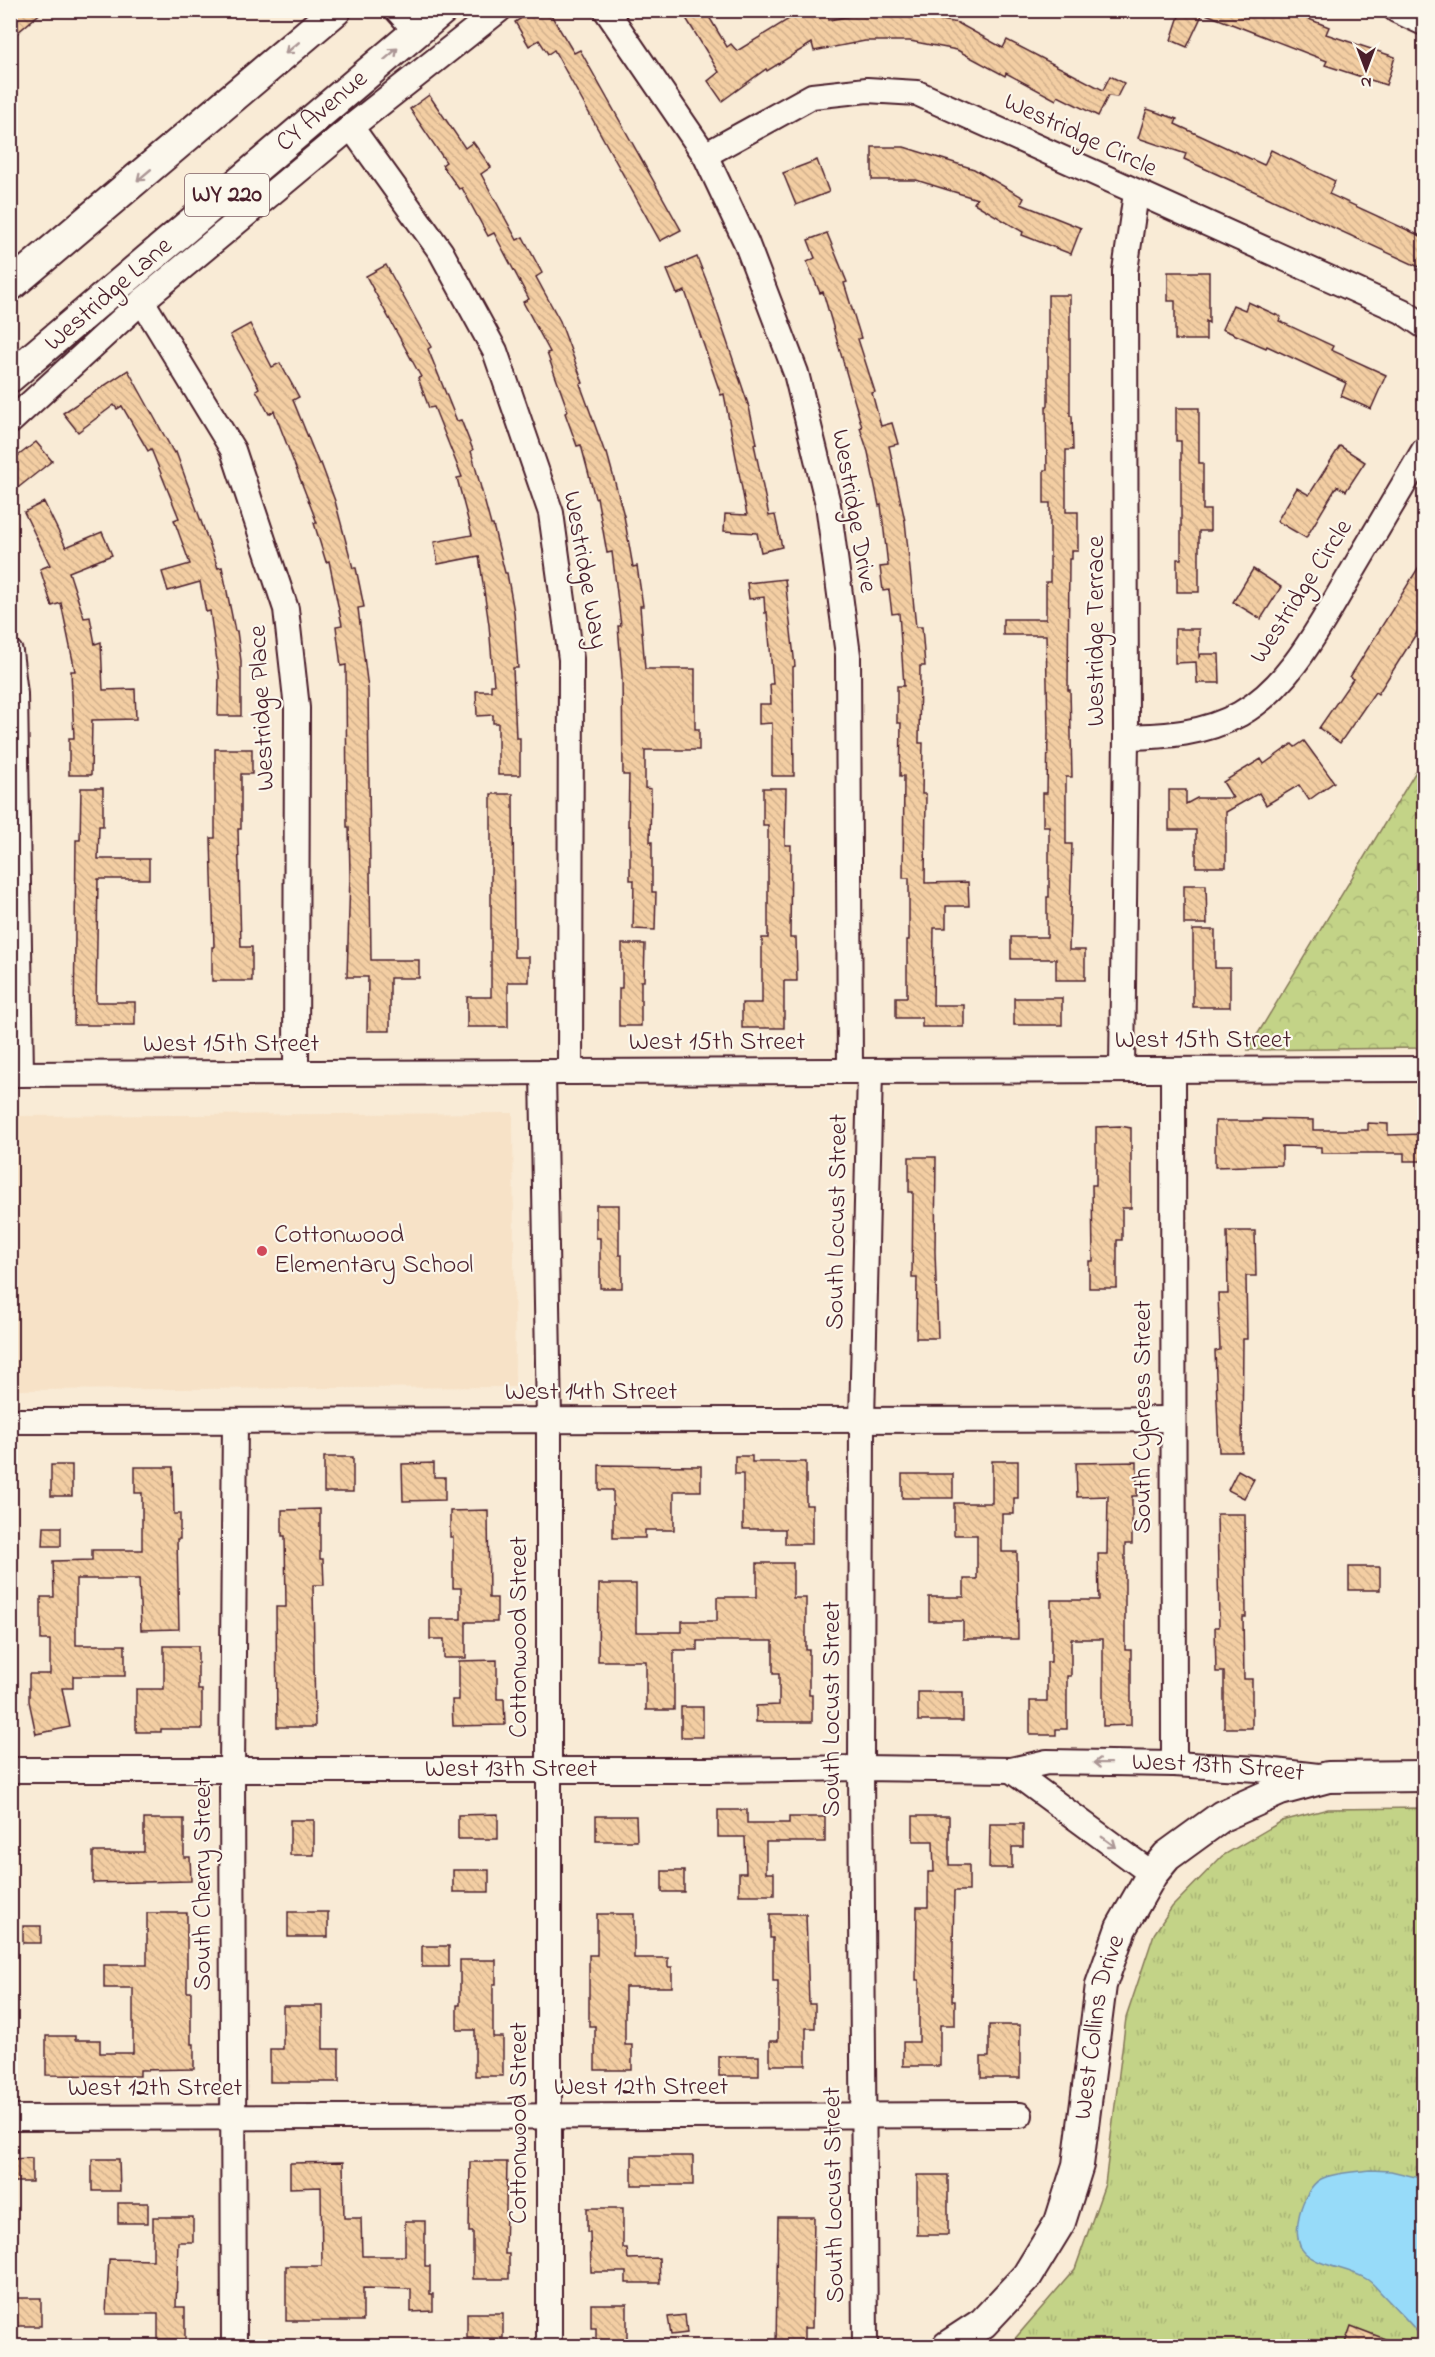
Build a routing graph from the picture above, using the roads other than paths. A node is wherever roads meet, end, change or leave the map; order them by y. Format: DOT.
graph roads {
  1 [pos="336,10"];
  2 [pos="397,10"];
  3 [pos="442,10"];
  4 [pos="499,10"];
  5 [pos="606,10"];
  6 [pos="1396,10"];
  7 [pos="1425,23"];
  8 [pos="417,32"];
  9 [pos="351,127"];
  10 [pos="705,155"];
  11 [pos="1136,193"];
  12 [pos="10,286"];
  13 [pos="142,301"];
  14 [pos="1425,326"];
  15 [pos="10,377"];
  16 [pos="10,422"];
  17 [pos="1425,450"];
  18 [pos="10,652"];
  19 [pos="1125,737"];
  20 [pos="1425,1069"];
  21 [pos="1122,1070"];
  22 [pos="1173,1070"];
  23 [pos="860,1071"];
  24 [pos="543,1072"];
  25 [pos="570,1072"];
  26 [pos="296,1073"];
  27 [pos="16,1074"];
  28 [pos="1172,1419"];
  29 [pos="549,1420"];
  30 [pos="10,1421"];
  31 [pos="235,1421"];
  32 [pos="862,1421"];
  33 [pos="1174,1764"];
  34 [pos="861,1768"];
  35 [pos="231,1769"];
  36 [pos="549,1769"];
  37 [pos="10,1770"];
  38 [pos="1011,1770"];
  39 [pos="1425,1776"];
  40 [pos="1328,1777"];
  41 [pos="1152,1874"];
  42 [pos="862,2115"];
  43 [pos="1020,2115"];
  44 [pos="548,2117"];
  45 [pos="10,2118"];
  46 [pos="234,2118"];
  47 [pos="234,2346"];
  48 [pos="549,2346"];
  49 [pos="865,2346"];
  50 [pos="948,2346"];
  1 -- 12 [label="main road, WY 220, one-way"];
  2 -- 8 [label="street"];
  3 -- 8 [label="main road, CY Avenue / WY 220"];
  4 -- 9 [label="street, Westridge Lane"];
  5 -- 10 [label="street, Westridge Drive"];
  6 -- 7 [label="street"];
  15 -- 8 [label="main road, CY Avenue / WY 220, one-way"];
  9 -- 13 [label="street, Westridge Lane"];
  9 -- 25 [label="street, Westridge Way"];
  10 -- 11 [label="street, Westridge Circle"];
  10 -- 23 [label="street, Westridge Drive"];
  11 -- 14 [label="street, Westridge Circle"];
  11 -- 19 [label="street, Westridge Terrace"];
  13 -- 16 [label="street, Westridge Lane"];
  13 -- 26 [label="street, Westridge Place"];
  17 -- 19 [label="street, Westridge Circle"];
  18 -- 27 [label="street"];
  19 -- 21 [label="street, Westridge Terrace"];
  20 -- 22 [label="street, West 15th Street"];
  21 -- 22 [label="street, West 15th Street"];
  21 -- 23 [label="street, West 15th Street"];
  22 -- 28 [label="street, South Cypress Street"];
  23 -- 25 [label="street, West 15th Street"];
  23 -- 32 [label="street, South Locust Street"];
  24 -- 25 [label="street, West 15th Street"];
  24 -- 26 [label="street, West 15th Street"];
  24 -- 29 [label="street, Cottonwood Street"];
  26 -- 27 [label="street, West 15th Street"];
  28 -- 32 [label="street, West 14th Street"];
  28 -- 33 [label="street, South Cypress Street"];
  29 -- 31 [label="street, West 14th Street"];
  29 -- 32 [label="street, West 14th Street"];
  29 -- 36 [label="street, Cottonwood Street"];
  30 -- 31 [label="street, West 14th Street"];
  31 -- 35 [label="street, South Cherry Street"];
  32 -- 34 [label="street, South Locust Street"];
  33 -- 38 [label="street, West 13th Street, one-way"];
  33 -- 40 [label="street, West 13th Street"];
  34 -- 36 [label="street, West 13th Street"];
  34 -- 38 [label="street, West 13th Street"];
  34 -- 42 [label="street, South Locust Street"];
  35 -- 36 [label="street, West 13th Street"];
  35 -- 37 [label="street, West 13th Street"];
  35 -- 46 [label="street, South Cherry Street"];
  36 -- 44 [label="street, Cottonwood Street"];
  38 -- 41 [label="street, one-way"];
  39 -- 40 [label="main road, West 13th Street"];
  40 -- 41 [label="main road, West Collins Drive"];
  41 -- 50 [label="main road, West Collins Drive"];
  42 -- 43 [label="street, West 12th Street"];
  42 -- 44 [label="street, West 12th Street"];
  42 -- 49 [label="street, South Locust Street"];
  44 -- 46 [label="street, West 12th Street"];
  44 -- 48 [label="street, Cottonwood Street"];
  45 -- 46 [label="street, West 12th Street"];
  46 -- 47 [label="street, South Cherry Street"];
}
